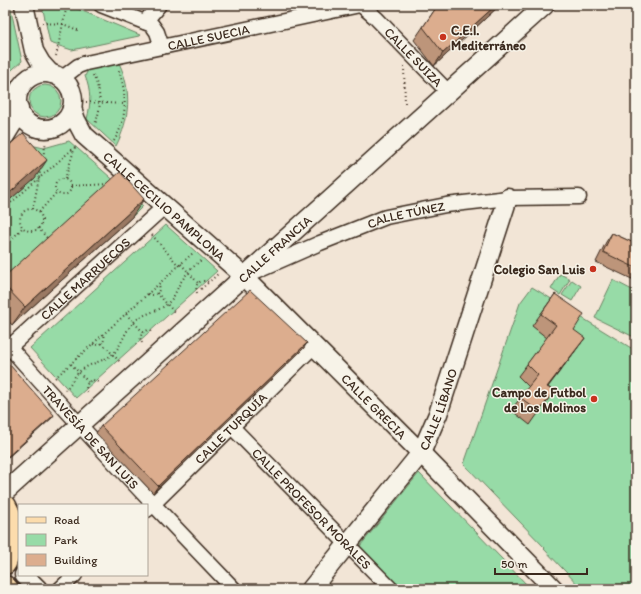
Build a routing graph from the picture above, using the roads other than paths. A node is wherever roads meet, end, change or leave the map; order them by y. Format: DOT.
graph roads {
  1 [pos="24,5"];
  2 [pos="101,5"];
  3 [pos="159,5"];
  4 [pos="360,5"];
  5 [pos="545,5"];
  6 [pos="145,22"];
  7 [pos="162,47"];
  8 [pos="34,52"];
  9 [pos="56,70"];
  10 [pos="29,79"];
  11 [pos="448,92"];
  12 [pos="79,105"];
  13 [pos="19,110"];
  14 [pos="34,126"];
  15 [pos="51,135"];
  16 [pos="6,136"];
  17 [pos="83,138"];
  18 [pos="579,197"];
  19 [pos="508,198"];
  20 [pos="165,206"];
  21 [pos="244,276"];
  22 [pos="6,346"];
  23 [pos="314,346"];
  24 [pos="79,426"];
  25 [pos="232,427"];
  26 [pos="421,453"];
  27 [pos="5,492"];
  28 [pos="147,504"];
  29 [pos="5,506"];
  30 [pos="150,507"];
  31 [pos="347,544"];
  32 [pos="10,563"];
  33 [pos="25,576"];
  34 [pos="74,576"];
  35 [pos="5,587"];
  36 [pos="549,587"];
  37 [pos="7,589"];
  38 [pos="38,589"];
  39 [pos="60,589"];
  40 [pos="234,589"];
  41 [pos="311,589"];
  42 [pos="391,589"];
  1 -- 8 [label="street"];
  2 -- 6 [label="street"];
  3 -- 6 [label="street"];
  4 -- 7 [label="street, CALLE SUECIA"];
  4 -- 11 [label="street, CALLE SUIZA"];
  5 -- 11 [label="street, CALLE FRANCIA"];
  6 -- 7 [label="street"];
  7 -- 9 [label="street, CALLE SUECIA"];
  8 -- 9 [label="street"];
  8 -- 10 [label="street"];
  9 -- 10 [label="street"];
  9 -- 12 [label="street"];
  10 -- 13 [label="street"];
  11 -- 21 [label="street, CALLE FRANCIA"];
  12 -- 15 [label="street"];
  12 -- 17 [label="street, CALLE CECILIO PAMPLONA"];
  13 -- 14 [label="street"];
  13 -- 16 [label="street"];
  14 -- 15 [label="street"];
  14 -- 16 [label="street"];
  15 -- 17 [label="street, CALLE CECILIO PAMPLONA"];
  17 -- 20 [label="street, CALLE CECILIO PAMPLONA"];
  18 -- 19 [label="street, CALLE TÚNEZ"];
  19 -- 21 [label="street, CALLE TÚNEZ"];
  19 -- 26 [label="street, CALLE LÍBANO"];
  20 -- 21 [label="street, CALLE CECILIO PAMPLONA"];
  20 -- 22 [label="street, CALLE MARRUECOS"];
  21 -- 23 [label="street, CALLE GRECIA"];
  21 -- 24 [label="street, CALLE FRANCIA"];
  22 -- 24 [label="street, TRAVESÍA DE SAN LUIS"];
  23 -- 25 [label="street, CALLE TURQUÍA"];
  23 -- 26 [label="street, CALLE GRECIA"];
  24 -- 27 [label="street, CALLE FRANCIA"];
  24 -- 28 [label="street, TRAVESÍA DE SAN LUIS"];
  25 -- 30 [label="street, CALLE TURQUÍA"];
  25 -- 31 [label="street, CALLE PROFESOR MORALES"];
  26 -- 31 [label="street, CALLE LÍBANO"];
  26 -- 36 [label="street, CALLE GRECIA"];
  29 -- 32 [label="main road"];
  30 -- 40 [label="street, TRAVESÍA DE SAN LUIS"];
  31 -- 41 [label="street, CALLE LÍBANO"];
  31 -- 42 [label="street, CALLE PROFESOR MORALES"];
  33 -- 38 [label="street"];
  34 -- 39 [label="street"];
  35 -- 37 [label="main road"];
}
